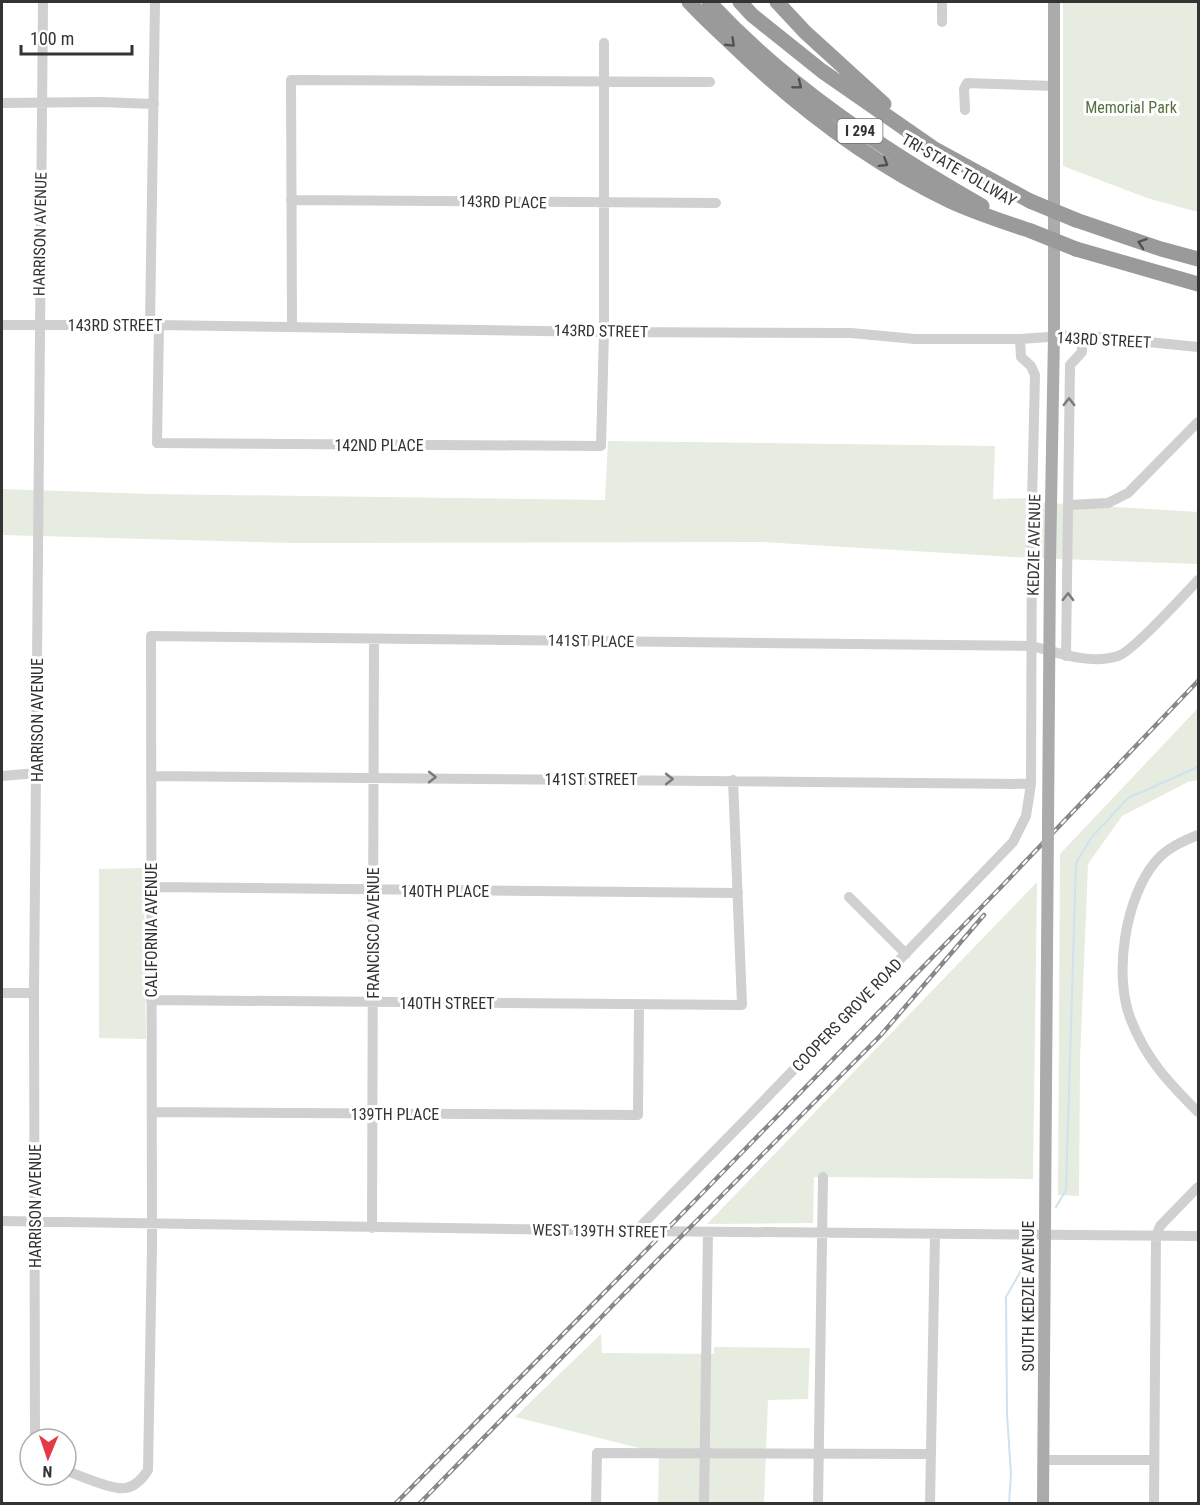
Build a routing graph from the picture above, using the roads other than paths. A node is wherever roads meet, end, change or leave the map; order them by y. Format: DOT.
graph roads {
  1 [pos="43,2"];
  2 [pos="155,2"];
  3 [pos="689,2"];
  4 [pos="709,2"];
  5 [pos="740,2"];
  6 [pos="777,2"];
  7 [pos="942,2"];
  8 [pos="1054,2"];
  9 [pos="942,22"];
  10 [pos="604,43"];
  11 [pos="603,81"];
  12 [pos="710,82"];
  13 [pos="1054,86"];
  14 [pos="2,103"];
  15 [pos="42,103"];
  16 [pos="154,104"];
  17 [pos="965,110"];
  18 [pos="933,148"];
  19 [pos="291,200"];
  20 [pos="605,203"];
  21 [pos="716,203"];
  22 [pos="1031,231"];
  23 [pos="1198,259"];
  24 [pos="1198,284"];
  25 [pos="2,325"];
  26 [pos="39,325"];
  27 [pos="155,325"];
  28 [pos="292,326"];
  29 [pos="604,332"];
  30 [pos="1078,335"];
  31 [pos="1054,336"];
  32 [pos="1020,339"];
  33 [pos="1198,347"];
  34 [pos="1198,422"];
  35 [pos="1069,505"];
  36 [pos="1198,580"];
  37 [pos="151,636"];
  38 [pos="374,639"];
  39 [pos="1032,646"];
  40 [pos="1066,656"];
  41 [pos="36,773"];
  42 [pos="2,776"];
  43 [pos="151,776"];
  44 [pos="374,777"];
  45 [pos="734,780"];
  46 [pos="1031,784"];
  47 [pos="1198,835"];
  48 [pos="151,887"];
  49 [pos="374,890"];
  50 [pos="738,893"];
  51 [pos="849,897"];
  52 [pos="906,954"];
  53 [pos="2,993"];
  54 [pos="34,993"];
  55 [pos="151,1000"];
  56 [pos="373,1003"];
  57 [pos="639,1005"];
  58 [pos="1046,1088"];
  59 [pos="152,1112"];
  60 [pos="1198,1112"];
  61 [pos="373,1113"];
  62 [pos="823,1177"];
  63 [pos="1198,1187"];
  64 [pos="2,1221"];
  65 [pos="35,1222"];
  66 [pos="152,1223"];
  67 [pos="372,1228"];
  68 [pos="636,1231"];
  69 [pos="708,1232"];
  70 [pos="822,1233"];
  71 [pos="935,1234"];
  72 [pos="1044,1235"];
  73 [pos="1155,1236"];
  74 [pos="1198,1236"];
  75 [pos="35,1427"];
  76 [pos="704,1453"];
  77 [pos="819,1454"];
  78 [pos="930,1454"];
  79 [pos="1044,1460"];
  80 [pos="1154,1460"];
  81 [pos="78,1474"];
  82 [pos="596,1503"];
  83 [pos="704,1503"];
  84 [pos="818,1503"];
  85 [pos="930,1503"];
  86 [pos="1043,1503"];
  87 [pos="1154,1503"];
  1 -- 15 [label="street, HARRISON AVENUE"];
  2 -- 16 [label="street"];
  3 -- 22 [label="highway, one-way"];
  4 -- 22 [label="highway, TRI-STATE TOLLWAY / I 294, one-way"];
  5 -- 18 [label="highway, TRI-STATE TOLLWAY / I 294"];
  6 -- 18 [label="highway"];
  7 -- 9 [label="street"];
  8 -- 13 [label="main road, KEDZIE AVENUE"];
  10 -- 11 [label="street"];
  11 -- 12 [label="street"];
  11 -- 19 [label="street"];
  11 -- 20 [label="street"];
  13 -- 17 [label="street"];
  13 -- 31 [label="main road, KEDZIE AVENUE"];
  14 -- 15 [label="street"];
  15 -- 16 [label="street"];
  15 -- 26 [label="street, HARRISON AVENUE"];
  16 -- 27 [label="street"];
  23 -- 18 [label="highway, TRI-STATE TOLLWAY / I 294, one-way, bridge"];
  19 -- 20 [label="street, 143RD PLACE"];
  19 -- 28 [label="street"];
  20 -- 21 [label="street, 143RD PLACE"];
  20 -- 29 [label="street"];
  22 -- 24 [label="highway, TRI-STATE TOLLWAY / I 294, bridge"];
  25 -- 26 [label="street, 143RD STREET"];
  26 -- 27 [label="street, 143RD STREET"];
  26 -- 41 [label="street, HARRISON AVENUE"];
  27 -- 28 [label="street, 143RD STREET"];
  27 -- 29 [label="street, 142ND PLACE"];
  28 -- 29 [label="street, 143RD STREET"];
  29 -- 32 [label="street, 143RD STREET"];
  30 -- 31 [label="street, 143RD STREET"];
  30 -- 33 [label="street, 143RD STREET"];
  35 -- 30 [label="street, one-way"];
  31 -- 32 [label="street, 143RD STREET"];
  31 -- 58 [label="main road, KEDZIE AVENUE, bridge"];
  32 -- 39 [label="street, COOPERS GROVE ROAD"];
  34 -- 35 [label="street"];
  40 -- 35 [label="street, one-way"];
  36 -- 40 [label="street, 141ST PLACE"];
  37 -- 38 [label="street, 141ST PLACE"];
  37 -- 43 [label="street, CALIFORNIA AVENUE"];
  38 -- 39 [label="street, 141ST PLACE"];
  38 -- 44 [label="street, FRANCISCO AVENUE"];
  39 -- 40 [label="street, 141ST PLACE"];
  39 -- 46 [label="street, COOPERS GROVE ROAD"];
  41 -- 42 [label="street"];
  41 -- 54 [label="street, HARRISON AVENUE"];
  43 -- 44 [label="street, 141ST STREET"];
  43 -- 48 [label="street, CALIFORNIA AVENUE"];
  44 -- 45 [label="street, 141ST STREET, one-way"];
  44 -- 49 [label="street, FRANCISCO AVENUE"];
  45 -- 46 [label="street, 141ST STREET"];
  45 -- 50 [label="street"];
  46 -- 52 [label="street, COOPERS GROVE ROAD"];
  47 -- 60 [label="street"];
  48 -- 49 [label="street, 140TH PLACE"];
  48 -- 55 [label="street, CALIFORNIA AVENUE"];
  49 -- 50 [label="street, 140TH PLACE"];
  49 -- 56 [label="street, FRANCISCO AVENUE"];
  50 -- 57 [label="street, 140TH STREET"];
  51 -- 52 [label="street"];
  52 -- 68 [label="street, COOPERS GROVE ROAD"];
  53 -- 54 [label="street"];
  54 -- 65 [label="street, HARRISON AVENUE"];
  55 -- 56 [label="street, 140TH STREET"];
  55 -- 59 [label="street, CALIFORNIA AVENUE"];
  56 -- 57 [label="street, 140TH STREET"];
  56 -- 61 [label="street, FRANCISCO AVENUE"];
  57 -- 61 [label="street, 139TH PLACE"];
  58 -- 72 [label="main road, SOUTH KEDZIE AVENUE"];
  59 -- 61 [label="street, 139TH PLACE"];
  59 -- 66 [label="street, CALIFORNIA AVENUE"];
  61 -- 67 [label="street, FRANCISCO AVENUE"];
  62 -- 70 [label="street"];
  63 -- 73 [label="street"];
  64 -- 65 [label="street, WEST 139TH STREET"];
  65 -- 66 [label="street, WEST 139TH STREET"];
  65 -- 75 [label="street, HARRISON AVENUE"];
  66 -- 67 [label="street, WEST 139TH STREET"];
  66 -- 81 [label="street, CALIFORNIA AVENUE"];
  67 -- 68 [label="street, WEST 139TH STREET"];
  68 -- 69 [label="street, WEST 139TH STREET"];
  69 -- 70 [label="street, WEST 139TH STREET"];
  69 -- 76 [label="street"];
  70 -- 71 [label="street, WEST 139TH STREET"];
  70 -- 77 [label="street"];
  71 -- 72 [label="street, WEST 139TH STREET"];
  71 -- 78 [label="street"];
  72 -- 73 [label="street, WEST 139TH STREET"];
  72 -- 79 [label="main road, SOUTH KEDZIE AVENUE"];
  73 -- 74 [label="street, WEST 139TH STREET"];
  73 -- 80 [label="street"];
  76 -- 77 [label="street"];
  76 -- 82 [label="street"];
  76 -- 83 [label="street"];
  77 -- 78 [label="street"];
  77 -- 84 [label="street"];
  78 -- 85 [label="street"];
  79 -- 80 [label="street"];
  79 -- 86 [label="main road, SOUTH KEDZIE AVENUE"];
  80 -- 87 [label="street"];
}
